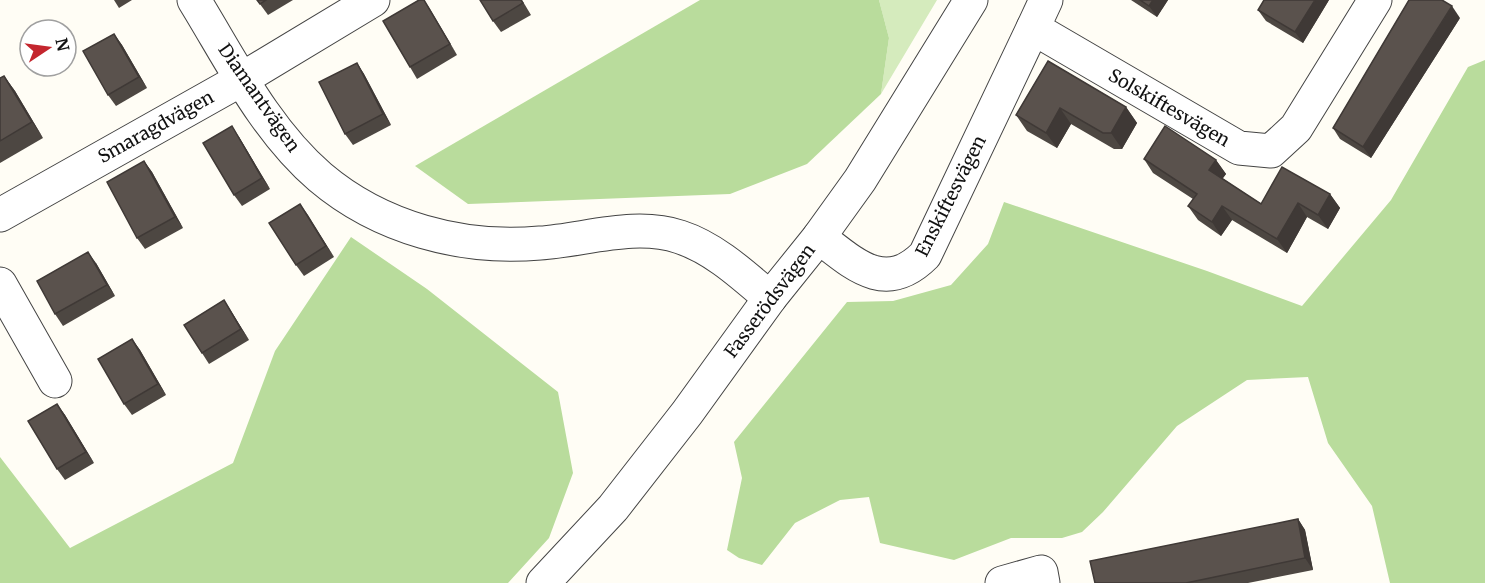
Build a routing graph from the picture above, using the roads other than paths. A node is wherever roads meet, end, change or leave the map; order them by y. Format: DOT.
graph roads {
  1 [pos="194,0"];
  2 [pos="373,0"];
  3 [pos="971,0"];
  4 [pos="1376,0"];
  5 [pos="1039,14"];
  6 [pos="242,79"];
  7 [pos="0,215"];
  8 [pos="819,237"];
  9 [pos="0,284"];
  10 [pos="770,298"];
  11 [pos="55,381"];
  12 [pos="543,583"];
  13 [pos="1002,583"];
  14 [pos="1043,583"];
  1 -- 6 [label="street, Diamantvägen"];
  2 -- 6 [label="street, Smaragdvägen"];
  3 -- 8 [label="street, Fasserödsvägen"];
  4 -- 5 [label="street, Solskiftesvägen"];
  5 -- 8 [label="street, Enskiftesvägen"];
  6 -- 7 [label="street, Smaragdvägen"];
  6 -- 10 [label="street, Diamantvägen"];
  8 -- 10 [label="street, Fasserödsvägen"];
  9 -- 11 [label="street"];
  10 -- 12 [label="street, Fasserödsvägen"];
  13 -- 14 [label="street"];
}
